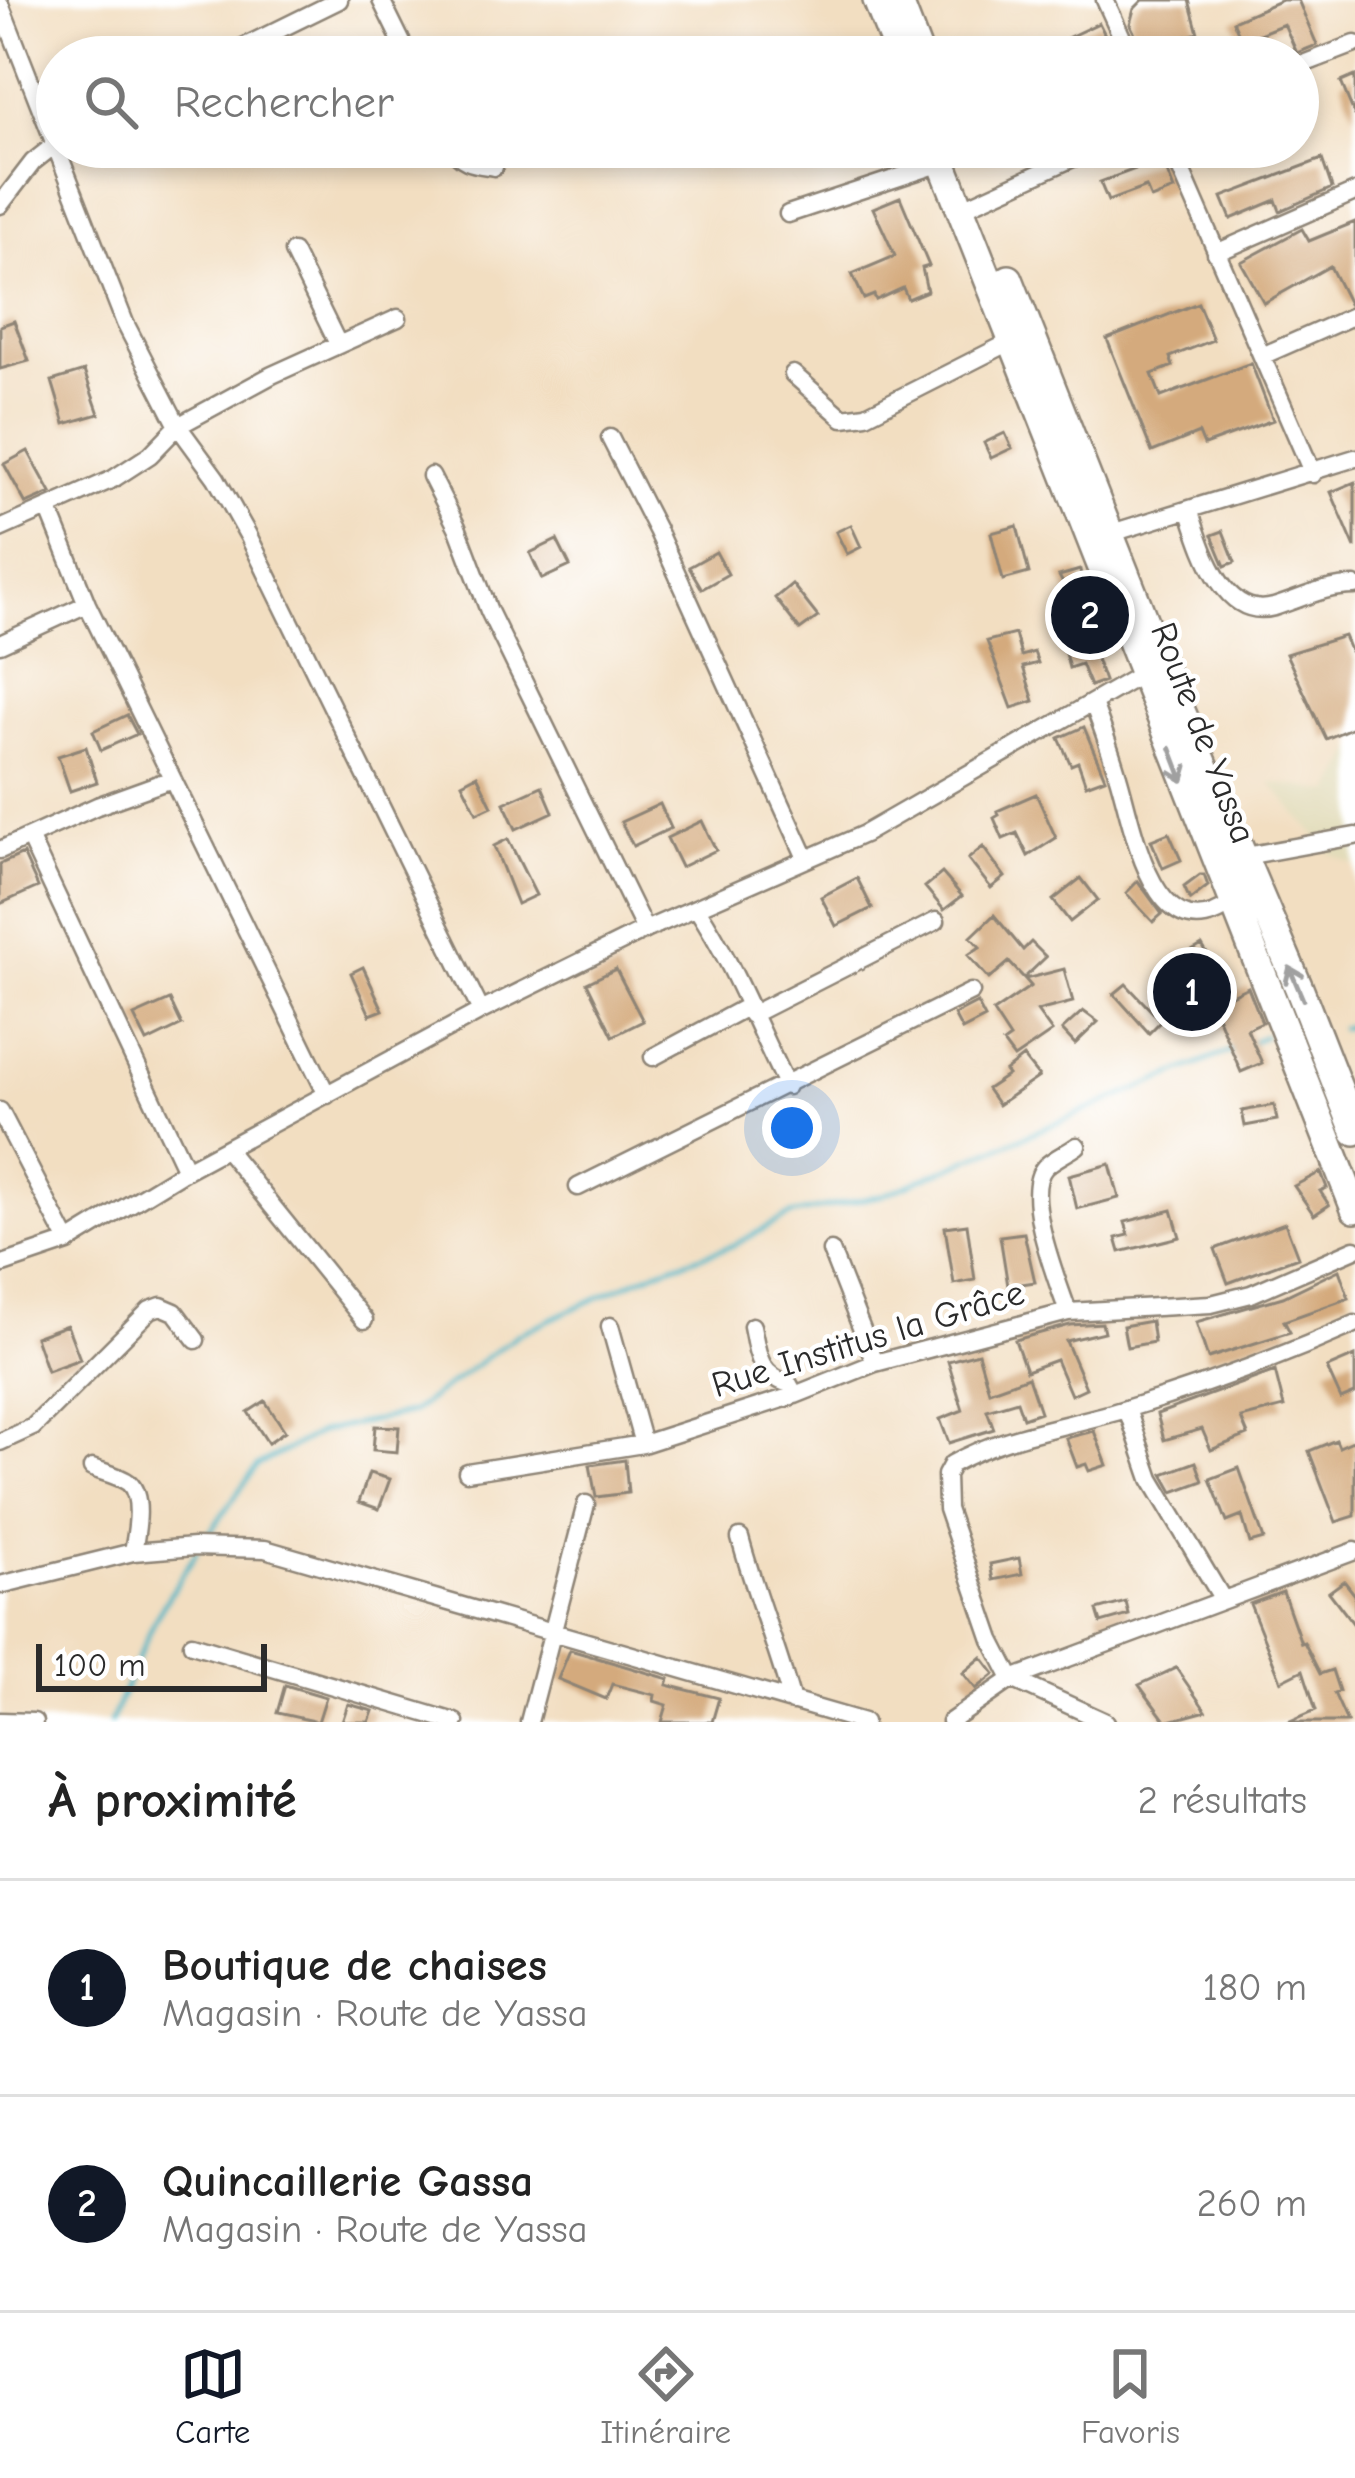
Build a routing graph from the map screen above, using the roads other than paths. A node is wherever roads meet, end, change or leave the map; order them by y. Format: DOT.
graph roads {
  1 [pos="381,0"];
  2 [pos="878,0"];
  3 [pos="898,0"];
  4 [pos="1105,0"];
  5 [pos="330,2"];
  6 [pos="0,4"];
  7 [pos="264,36"];
  8 [pos="399,36"];
  9 [pos="892,36"];
  10 [pos="912,36"];
  11 [pos="1121,36"];
  12 [pos="1355,44"];
  13 [pos="1319,58"];
  14 [pos="36,94"];
  15 [pos="36,160"];
  16 [pos="65,168"];
  17 [pos="904,168"];
  18 [pos="952,168"];
  19 [pos="1051,168"];
  20 [pos="1181,168"];
  21 [pos="1355,192"];
  22 [pos="969,205"];
  23 [pos="0,206"];
  24 [pos="788,214"];
  25 [pos="293,252"];
  26 [pos="1216,253"];
  27 [pos="1355,315"];
  28 [pos="398,318"];
  29 [pos="1014,340"];
  30 [pos="338,344"];
  31 [pos="1262,356"];
  32 [pos="793,374"];
  33 [pos="178,426"];
  34 [pos="610,438"];
  35 [pos="1355,458"];
  36 [pos="1312,474"];
  37 [pos="430,476"];
  38 [pos="49,510"];
  39 [pos="1190,512"];
  40 [pos="0,529"];
  41 [pos="1101,537"];
  42 [pos="1355,586"];
  43 [pos="87,604"];
  44 [pos="0,644"];
  45 [pos="1142,674"];
  46 [pos="1093,703"];
  47 [pos="172,779"];
  48 [pos="1355,836"];
  49 [pos="30,839"];
  50 [pos="0,850"];
  51 [pos="1240,856"];
  52 [pos="806,858"];
  53 [pos="1233,903"];
  54 [pos="698,910"];
  55 [pos="936,921"];
  56 [pos="645,930"];
  57 [pos="971,992"];
  58 [pos="482,1011"];
  59 [pos="749,1011"];
  60 [pos="653,1057"];
  61 [pos="787,1086"];
  62 [pos="327,1095"];
  63 [pos="0,1111"];
  64 [pos="1355,1131"];
  65 [pos="1076,1146"];
  66 [pos="226,1149"];
  67 [pos="186,1170"];
  68 [pos="578,1187"];
  69 [pos="1355,1209"];
  70 [pos="68,1242"];
  71 [pos="1355,1249"];
  72 [pos="831,1251"];
  73 [pos="0,1265"];
  74 [pos="1068,1312"];
  75 [pos="364,1320"];
  76 [pos="1355,1324"];
  77 [pos="610,1326"];
  78 [pos="752,1326"];
  79 [pos="196,1340"];
  80 [pos="874,1364"];
  81 [pos="795,1395"];
  82 [pos="1127,1409"];
  83 [pos="1,1438"];
  84 [pos="643,1444"];
  85 [pos="92,1468"];
  86 [pos="467,1472"];
  87 [pos="586,1504"];
  88 [pos="740,1538"];
  89 [pos="1355,1551"];
  90 [pos="134,1552"];
  91 [pos="0,1585"];
  92 [pos="1222,1598"];
  93 [pos="553,1631"];
  94 [pos="192,1644"];
  95 [pos="1012,1679"];
  96 [pos="792,1702"];
  97 [pos="0,1721"];
  98 [pos="34,1722"];
  99 [pos="455,1722"];
  100 [pos="529,1722"];
  101 [pos="864,1722"];
  102 [pos="950,1722"];
  103 [pos="1106,1722"];
  1 -- 8 [label="street"];
  2 -- 9 [label="main road"];
  3 -- 10 [label="main road"];
  4 -- 11 [label="street"];
  5 -- 7 [label="street"];
  6 -- 14 [label="street"];
  12 -- 13 [label="street"];
  15 -- 23 [label="street"];
  16 -- 33 [label="street"];
  17 -- 24 [label="street"];
  18 -- 22 [label="main road, Route de Yassa"];
  19 -- 22 [label="street"];
  20 -- 26 [label="street"];
  21 -- 26 [label="street"];
  22 -- 29 [label="main road, Route de Yassa"];
  22 -- 41 [label="main road, Route de Yassa"];
  25 -- 30 [label="street"];
  26 -- 31 [label="street"];
  27 -- 31 [label="street"];
  28 -- 30 [label="street"];
  29 -- 32 [label="street"];
  29 -- 41 [label="main road, Route de Yassa"];
  30 -- 33 [label="street"];
  31 -- 36 [label="street"];
  33 -- 38 [label="street"];
  33 -- 58 [label="street"];
  34 -- 52 [label="street"];
  35 -- 36 [label="street"];
  36 -- 39 [label="street"];
  37 -- 56 [label="street"];
  38 -- 40 [label="street"];
  38 -- 43 [label="street"];
  39 -- 41 [label="street"];
  39 -- 42 [label="street"];
  41 -- 45 [label="main road, Route de Yassa"];
  41 -- 51 [label="main road, Route de Yassa"];
  43 -- 44 [label="street"];
  43 -- 47 [label="street"];
  45 -- 46 [label="street"];
  45 -- 53 [label="main road, Route de Yassa, one-way"];
  46 -- 52 [label="street"];
  46 -- 53 [label="street"];
  47 -- 49 [label="street"];
  47 -- 62 [label="street"];
  48 -- 51 [label="street"];
  49 -- 50 [label="street"];
  49 -- 67 [label="street"];
  64 -- 51 [label="main road, Route de Yassa, one-way"];
  52 -- 54 [label="street"];
  53 -- 69 [label="main road, Route de Yassa"];
  54 -- 56 [label="street"];
  54 -- 59 [label="street"];
  55 -- 59 [label="street"];
  56 -- 58 [label="street"];
  57 -- 61 [label="street"];
  58 -- 62 [label="street"];
  59 -- 60 [label="street"];
  59 -- 61 [label="street"];
  61 -- 68 [label="street"];
  62 -- 66 [label="street"];
  63 -- 70 [label="street"];
  65 -- 74 [label="street"];
  66 -- 67 [label="street"];
  66 -- 75 [label="street"];
  67 -- 70 [label="street"];
  70 -- 73 [label="street"];
  71 -- 74 [label="street, Rue Institus la Grâce"];
  72 -- 80 [label="street"];
  74 -- 80 [label="street, Rue Institus la Grâce"];
  76 -- 82 [label="street"];
  77 -- 84 [label="street"];
  78 -- 81 [label="street"];
  79 -- 83 [label="street"];
  80 -- 81 [label="street, Rue Institus la Grâce"];
  81 -- 84 [label="street, Rue Institus la Grâce"];
  82 -- 92 [label="street"];
  82 -- 95 [label="street"];
  84 -- 86 [label="street, Rue Institus la Grâce"];
  85 -- 90 [label="street"];
  87 -- 93 [label="street"];
  88 -- 96 [label="street"];
  89 -- 92 [label="street"];
  90 -- 91 [label="street"];
  90 -- 93 [label="street"];
  92 -- 95 [label="street"];
  93 -- 96 [label="street"];
  93 -- 100 [label="street"];
  94 -- 99 [label="street"];
  95 -- 102 [label="street"];
  95 -- 103 [label="street"];
  96 -- 101 [label="street"];
  97 -- 98 [label="street"];
}
